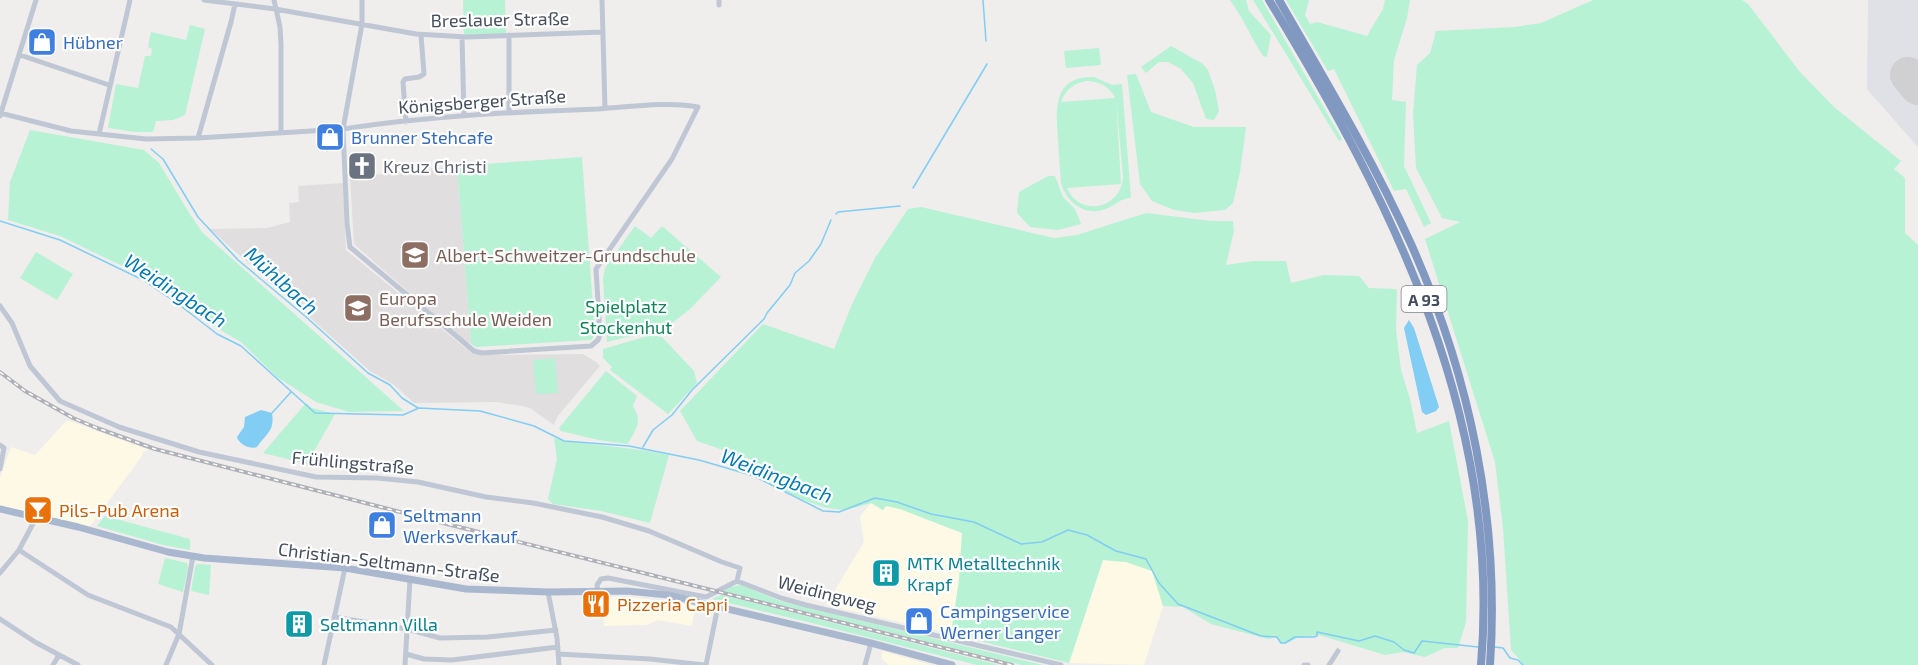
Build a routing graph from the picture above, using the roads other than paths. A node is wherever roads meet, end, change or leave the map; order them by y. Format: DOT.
graph roads {
  1 [pos="36,0"];
  2 [pos="130,0"];
  3 [pos="204,0"];
  4 [pos="274,0"];
  5 [pos="363,0"];
  6 [pos="602,0"];
  7 [pos="1269,0"];
  8 [pos="1279,0"];
  9 [pos="235,4"];
  10 [pos="275,9"];
  11 [pos="362,24"];
  12 [pos="603,32"];
  13 [pos="421,34"];
  14 [pos="509,35"];
  15 [pos="462,37"];
  16 [pos="20,55"];
  17 [pos="109,85"];
  18 [pos="605,108"];
  19 [pos="509,113"];
  20 [pos="0,114"];
  21 [pos="464,116"];
  22 [pos="406,122"];
  23 [pos="343,129"];
  24 [pos="281,134"];
  25 [pos="99,135"];
  26 [pos="198,138"];
  27 [pos="0,306"];
  28 [pos="0,445"];
  29 [pos="0,469"];
  30 [pos="0,509"];
  31 [pos="36,518"];
  32 [pos="19,550"];
  33 [pos="193,556"];
  34 [pos="345,568"];
  35 [pos="0,573"];
  36 [pos="410,579"];
  37 [pos="737,581"];
  38 [pos="548,592"];
  39 [pos="598,592"];
  40 [pos="718,606"];
  41 [pos="334,617"];
  42 [pos="0,619"];
  43 [pos="407,629"];
  44 [pos="556,630"];
  45 [pos="179,634"];
  46 [pos="871,643"];
  47 [pos="558,650"];
  48 [pos="1338,651"];
  49 [pos="405,654"];
  50 [pos="59,655"];
  51 [pos="1486,662"];
  52 [pos="53,665"];
  53 [pos="78,665"];
  54 [pos="166,665"];
  55 [pos="212,665"];
  56 [pos="325,665"];
  57 [pos="405,665"];
  58 [pos="559,665"];
  59 [pos="705,665"];
  60 [pos="865,665"];
  61 [pos="952,665"];
  62 [pos="1061,665"];
  63 [pos="1329,665"];
  1 -- 16 [label="street"];
  2 -- 17 [label="street"];
  3 -- 9 [label="street, Breslauer Straße"];
  4 -- 10 [label="street"];
  5 -- 11 [label="street"];
  6 -- 12 [label="street"];
  7 -- 51 [label="highway, A 93"];
  8 -- 51 [label="highway, A 93"];
  9 -- 10 [label="street, Breslauer Straße"];
  9 -- 26 [label="street"];
  10 -- 11 [label="street, Breslauer Straße"];
  10 -- 24 [label="street"];
  11 -- 13 [label="street, Breslauer Straße"];
  11 -- 23 [label="street"];
  12 -- 14 [label="street, Breslauer Straße"];
  12 -- 18 [label="street"];
  13 -- 15 [label="street, Breslauer Straße"];
  13 -- 22 [label="street"];
  14 -- 15 [label="street, Breslauer Straße"];
  14 -- 19 [label="street"];
  15 -- 21 [label="street"];
  16 -- 17 [label="street"];
  16 -- 20 [label="street"];
  17 -- 25 [label="street"];
  18 -- 19 [label="street, Königsberger Straße"];
  18 -- 23 [label="street, Königsberger Straße"];
  19 -- 21 [label="street, Königsberger Straße"];
  20 -- 25 [label="street, Königsberger Straße"];
  21 -- 22 [label="street, Königsberger Straße"];
  22 -- 23 [label="street, Königsberger Straße"];
  23 -- 24 [label="street, Königsberger Straße"];
  24 -- 26 [label="street, Königsberger Straße"];
  25 -- 26 [label="street, Königsberger Straße"];
  27 -- 37 [label="street, Frühlingstraße"];
  28 -- 29 [label="street"];
  30 -- 31 [label="main road, Christian-Seltmann-Straße"];
  31 -- 32 [label="street"];
  31 -- 33 [label="main road, Christian-Seltmann-Straße"];
  32 -- 35 [label="street"];
  32 -- 45 [label="street"];
  33 -- 34 [label="main road, Christian-Seltmann-Straße"];
  33 -- 45 [label="street"];
  34 -- 36 [label="main road, Christian-Seltmann-Straße"];
  34 -- 41 [label="street"];
  36 -- 38 [label="main road, Christian-Seltmann-Straße"];
  36 -- 43 [label="street"];
  37 -- 39 [label="street"];
  37 -- 62 [label="street, Weidingweg"];
  38 -- 39 [label="main road, Christian-Seltmann-Straße"];
  38 -- 44 [label="street"];
  39 -- 40 [label="main road, Christian-Seltmann-Straße"];
  40 -- 46 [label="main road, Christian-Seltmann-Straße"];
  40 -- 59 [label="street"];
  41 -- 43 [label="street"];
  41 -- 56 [label="street"];
  42 -- 50 [label="street"];
  43 -- 44 [label="street"];
  43 -- 49 [label="street"];
  44 -- 47 [label="street"];
  45 -- 54 [label="street"];
  45 -- 55 [label="street"];
  46 -- 60 [label="street"];
  46 -- 61 [label="main road, Christian-Seltmann-Straße"];
  47 -- 49 [label="street"];
  47 -- 58 [label="street"];
  47 -- 59 [label="street"];
  48 -- 63 [label="street"];
  49 -- 57 [label="street"];
  50 -- 52 [label="street"];
  50 -- 53 [label="street"];
}
